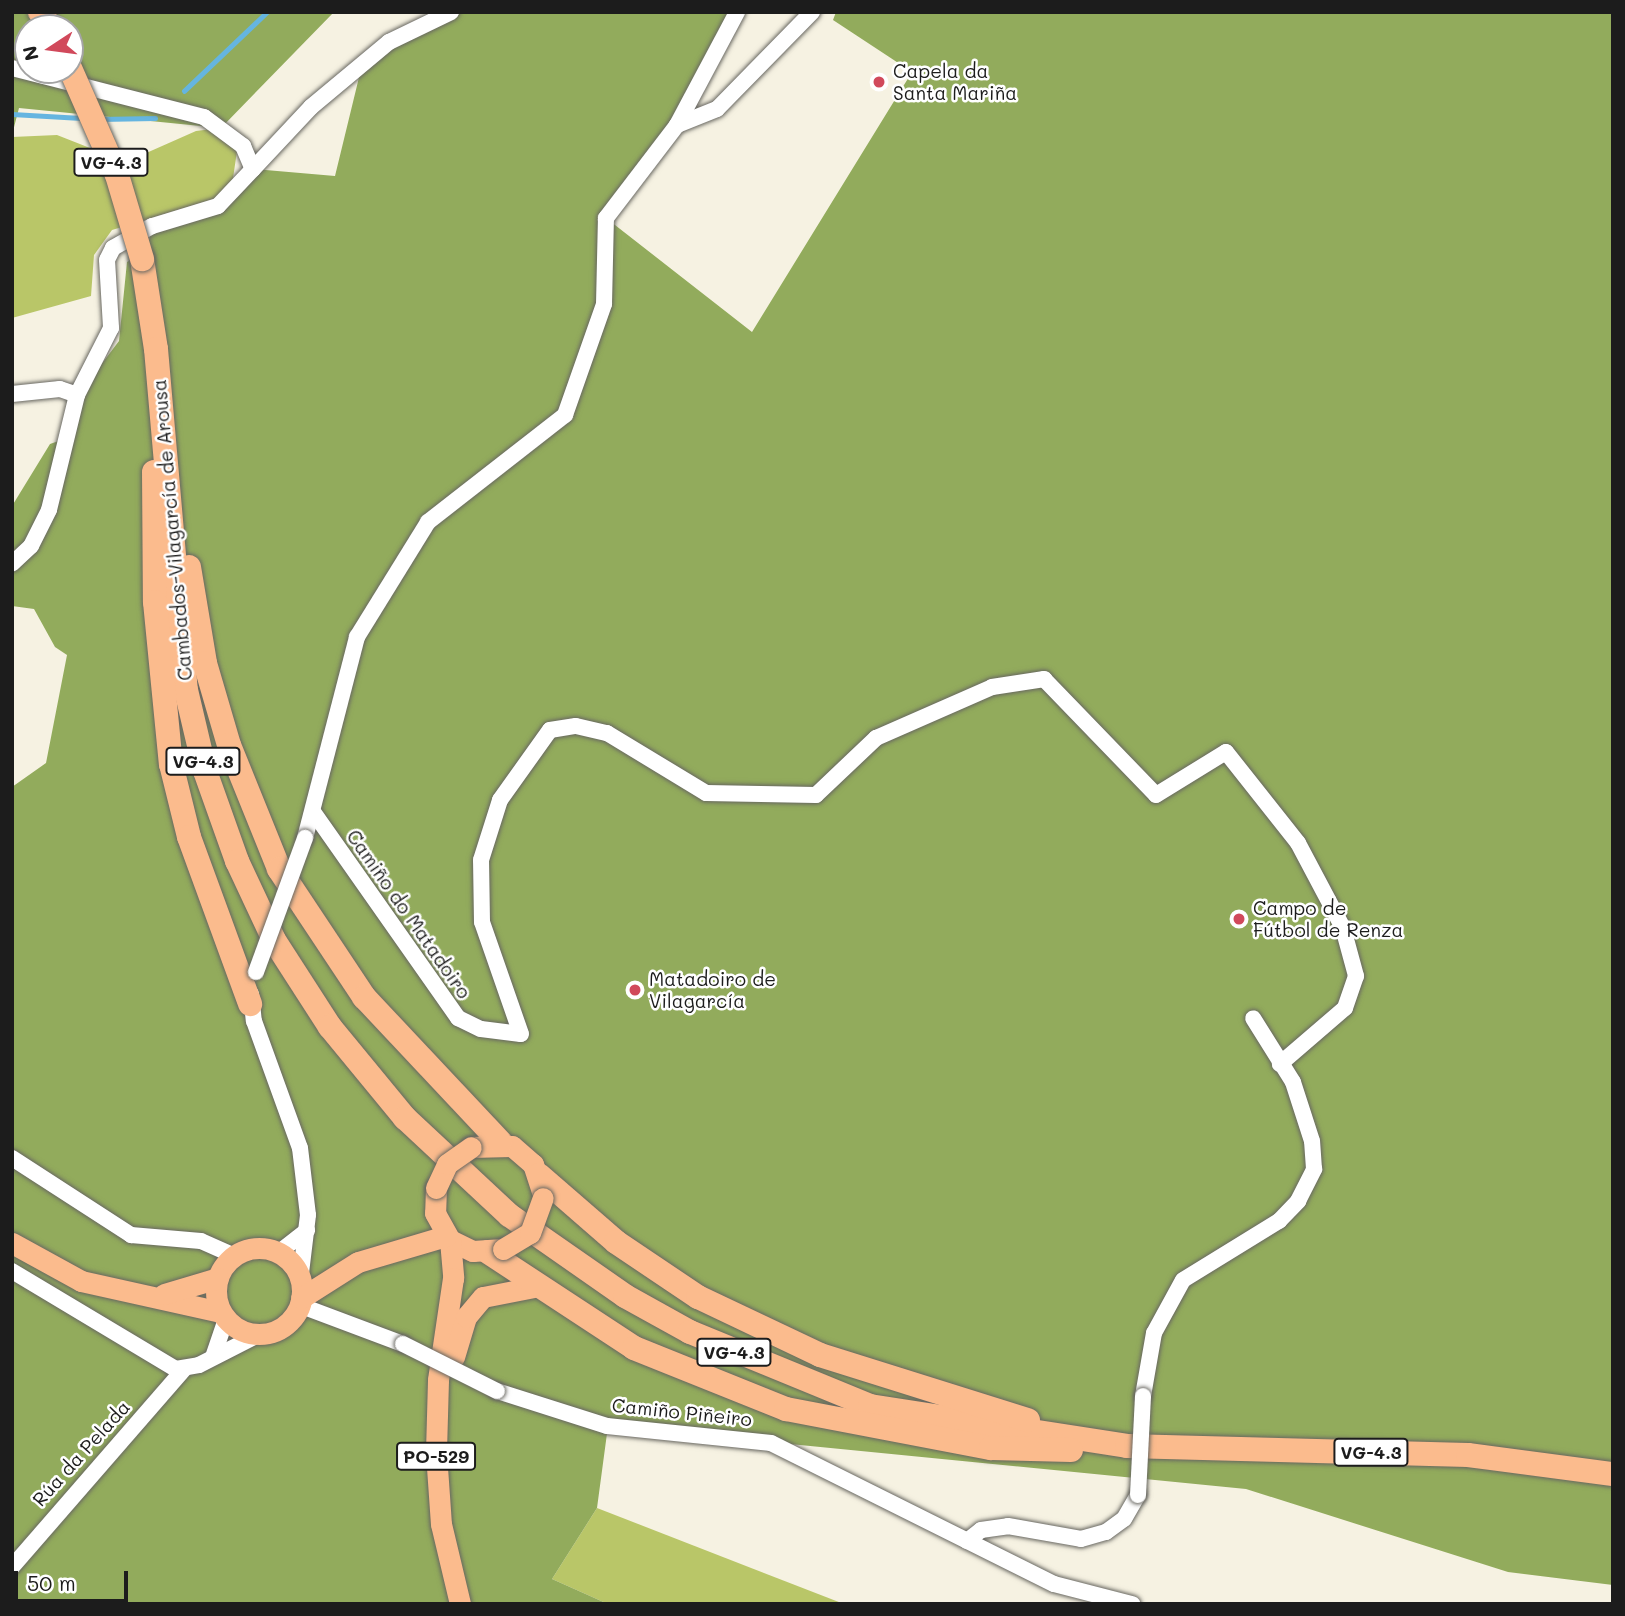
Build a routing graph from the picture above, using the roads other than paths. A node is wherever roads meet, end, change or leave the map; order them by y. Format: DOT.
graph roads {
  1 [pos="451,12"];
  2 [pos="737,12"];
  3 [pos="813,12"];
  4 [pos="12,68"];
  5 [pos="77,84"];
  6 [pos="677,125"];
  7 [pos="253,169"];
  8 [pos="156,349"];
  9 [pos="12,394"];
  10 [pos="77,395"];
  11 [pos="12,564"];
  12 [pos="314,813"];
  13 [pos="250,1004"];
  14 [pos="1253,1018"];
  15 [pos="1280,1064"];
  16 [pos="500,1142"];
  17 [pos="12,1158"];
  18 [pos="541,1186"];
  19 [pos="435,1195"];
  20 [pos="307,1230"];
  21 [pos="448,1238"];
  22 [pos="12,1243"];
  23 [pos="400,1245"];
  24 [pos="492,1251"];
  25 [pos="234,1256"];
  26 [pos="358,1262"];
  27 [pos="12,1271"];
  28 [pos="218,1278"];
  29 [pos="295,1278"];
  30 [pos="534,1287"];
  31 [pos="138,1294"];
  32 [pos="451,1307"];
  33 [pos="224,1315"];
  34 [pos="260,1334"];
  35 [pos="213,1357"];
  36 [pos="183,1370"];
  37 [pos="1127,1446"];
  38 [pos="1613,1474"];
  39 [pos="437,1495"];
  40 [pos="967,1541"];
  41 [pos="12,1567"];
  42 [pos="460,1604"];
  43 [pos="1132,1604"];
  1 -- 7 [label="street"];
  2 -- 6 [label="street"];
  3 -- 6 [label="street"];
  4 -- 7 [label="street"];
  5 -- 8 [label="highway, Cambados-Vilagarcía de Arousa / VG-4.3, bridge"];
  6 -- 12 [label="street"];
  7 -- 10 [label="street"];
  8 -- 13 [label="highway"];
  8 -- 16 [label="highway"];
  8 -- 37 [label="highway, Cambados-Vilagarcía de Arousa / VG-4.3"];
  9 -- 10 [label="street"];
  10 -- 11 [label="street"];
  12 -- 13 [label="street, bridge"];
  12 -- 15 [label="street, Camiño do Matadoiro"];
  13 -- 20 [label="street"];
  14 -- 15 [label="street"];
  15 -- 40 [label="street, bridge"];
  16 -- 18 [label="main road"];
  16 -- 19 [label="main road, bridge"];
  17 -- 25 [label="street"];
  18 -- 24 [label="main road, bridge"];
  18 -- 37 [label="highway"];
  19 -- 21 [label="main road"];
  19 -- 23 [label="main road"];
  20 -- 29 [label="street"];
  20 -- 29 [label="street"];
  21 -- 23 [label="main road"];
  21 -- 24 [label="main road"];
  21 -- 32 [label="main road, PO-529"];
  22 -- 31 [label="main road"];
  23 -- 26 [label="main road"];
  24 -- 30 [label="highway"];
  24 -- 32 [label="main road, PO-529"];
  25 -- 28 [label="main road"];
  25 -- 29 [label="main road"];
  26 -- 29 [label="main road"];
  26 -- 29 [label="main road"];
  27 -- 36 [label="street"];
  28 -- 31 [label="main road"];
  28 -- 33 [label="main road"];
  29 -- 34 [label="main road"];
  29 -- 40 [label="street, Camiño Piñeiro, bridge"];
  30 -- 37 [label="highway"];
  30 -- 39 [label="main road"];
  31 -- 33 [label="main road"];
  32 -- 39 [label="main road, PO-529"];
  33 -- 34 [label="main road"];
  33 -- 35 [label="street"];
  34 -- 35 [label="street"];
  35 -- 36 [label="street"];
  36 -- 41 [label="street, Rúa da Pelada"];
  37 -- 38 [label="highway, Cambados-Vilagarcía de Arousa / VG-4.3"];
  39 -- 42 [label="main road, PO-529"];
  40 -- 43 [label="street, Camiño Piñeiro"];
}
